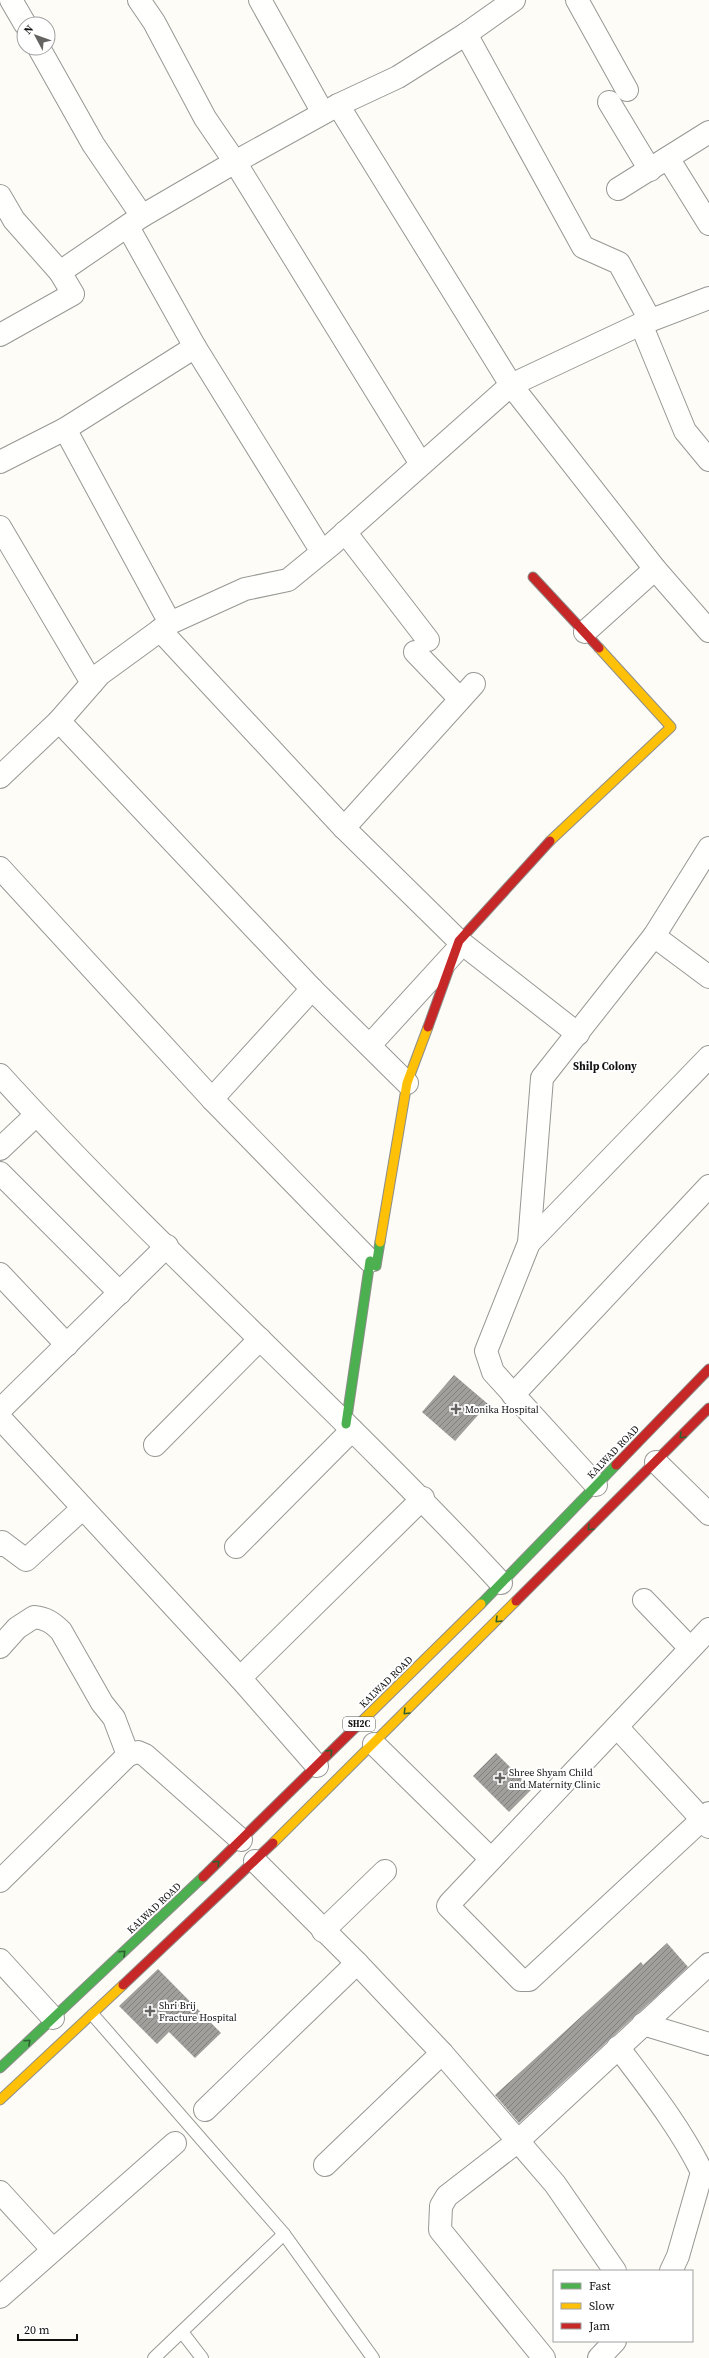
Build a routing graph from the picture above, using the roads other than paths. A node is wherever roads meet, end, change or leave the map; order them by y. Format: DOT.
graph roads {
  1 [pos="11,0"];
  2 [pos="139,0"];
  3 [pos="260,0"];
  4 [pos="514,0"];
  5 [pos="577,0"];
  6 [pos="20,16"];
  7 [pos="466,34"];
  8 [pos="44,56"];
  9 [pos="627,90"];
  10 [pos="609,102"];
  11 [pos="330,109"];
  12 [pos="709,132"];
  13 [pos="668,158"];
  14 [pos="235,162"];
  15 [pos="650,170"];
  16 [pos="618,189"];
  17 [pos="0,196"];
  18 [pos="135,222"];
  19 [pos="709,224"];
  20 [pos="60,272"];
  21 [pos="709,298"];
  22 [pos="645,322"];
  23 [pos="0,335"];
  24 [pos="194,347"];
  25 [pos="511,385"];
  26 [pos="65,429"];
  27 [pos="709,460"];
  28 [pos="0,462"];
  29 [pos="421,464"];
  30 [pos="0,527"];
  31 [pos="345,532"];
  32 [pos="322,552"];
  33 [pos="655,569"];
  34 [pos="533,576"];
  35 [pos="165,626"];
  36 [pos="709,631"];
  37 [pos="585,632"];
  38 [pos="92,683"];
  39 [pos="59,721"];
  40 [pos="0,777"];
  41 [pos="344,828"];
  42 [pos="709,848"];
  43 [pos="0,868"];
  44 [pos="654,936"];
  45 [pos="457,947"];
  46 [pos="709,977"];
  47 [pos="312,989"];
  48 [pos="578,1034"];
  49 [pos="370,1045"];
  50 [pos="709,1056"];
  51 [pos="0,1075"];
  52 [pos="407,1083"];
  53 [pos="212,1099"];
  54 [pos="36,1115"];
  55 [pos="0,1149"];
  56 [pos="0,1174"];
  57 [pos="709,1186"];
  58 [pos="529,1242"];
  59 [pos="167,1246"];
  60 [pos="370,1261"];
  61 [pos="0,1274"];
  62 [pos="120,1293"];
  63 [pos="260,1339"];
  64 [pos="67,1345"];
  65 [pos="709,1369"];
  66 [pos="514,1395"];
  67 [pos="709,1408"];
  68 [pos="0,1410"];
  69 [pos="0,1418"];
  70 [pos="349,1427"];
  71 [pos="155,1445"];
  72 [pos="656,1462"];
  73 [pos="596,1485"];
  74 [pos="423,1498"];
  75 [pos="82,1509"];
  76 [pos="709,1514"];
  77 [pos="0,1544"];
  78 [pos="236,1547"];
  79 [pos="501,1583"];
  80 [pos="644,1600"];
  81 [pos="709,1629"];
  82 [pos="0,1647"];
  83 [pos="690,1648"];
  84 [pos="240,1678"];
  85 [pos="617,1727"];
  86 [pos="374,1744"];
  87 [pos="128,1755"];
  88 [pos="317,1766"];
  89 [pos="707,1820"];
  90 [pos="241,1840"];
  91 [pos="491,1859"];
  92 [pos="255,1861"];
  93 [pos="385,1871"];
  94 [pos="0,1881"];
  95 [pos="323,1931"];
  96 [pos="0,1960"];
  97 [pos="357,1964"];
  98 [pos="709,1964"];
  99 [pos="93,2015"];
  100 [pos="53,2018"];
  101 [pos="643,2024"];
  102 [pos="709,2044"];
  103 [pos="618,2047"];
  104 [pos="442,2053"];
  105 [pos="0,2068"];
  106 [pos="0,2100"];
  107 [pos="205,2110"];
  108 [pos="518,2141"];
  109 [pos="175,2143"];
  110 [pos="325,2165"];
  111 [pos="706,2172"];
  112 [pos="0,2192"];
  113 [pos="284,2234"];
  114 [pos="53,2250"];
  115 [pos="614,2270"];
  116 [pos="671,2270"];
  117 [pos="0,2297"];
  118 [pos="182,2332"];
  119 [pos="614,2342"];
  120 [pos="154,2358"];
  121 [pos="202,2358"];
  122 [pos="373,2358"];
  123 [pos="544,2358"];
  124 [pos="599,2358"];
  1 -- 6 [label="street"];
  2 -- 14 [label="street"];
  3 -- 11 [label="street"];
  4 -- 7 [label="street"];
  5 -- 9 [label="street"];
  7 -- 11 [label="street"];
  7 -- 22 [label="street"];
  8 -- 18 [label="street"];
  10 -- 15 [label="street"];
  11 -- 14 [label="street"];
  11 -- 25 [label="street"];
  12 -- 13 [label="street"];
  13 -- 15 [label="street"];
  13 -- 19 [label="street"];
  14 -- 18 [label="street"];
  14 -- 29 [label="street"];
  15 -- 16 [label="street"];
  17 -- 20 [label="street"];
  18 -- 20 [label="street"];
  18 -- 24 [label="street"];
  20 -- 23 [label="street"];
  21 -- 22 [label="street"];
  22 -- 25 [label="street"];
  22 -- 27 [label="street"];
  24 -- 26 [label="street"];
  24 -- 32 [label="street"];
  25 -- 29 [label="street"];
  25 -- 33 [label="street"];
  26 -- 28 [label="street"];
  26 -- 35 [label="street"];
  29 -- 31 [label="street"];
  30 -- 38 [label="street"];
  31 -- 32 [label="street"];
  31 -- 41 [label="street"];
  32 -- 35 [label="street"];
  33 -- 36 [label="street"];
  33 -- 37 [label="street"];
  34 -- 37 [label="main road"];
  35 -- 38 [label="street"];
  35 -- 41 [label="street"];
  37 -- 45 [label="main road"];
  38 -- 39 [label="street"];
  39 -- 40 [label="street"];
  39 -- 47 [label="street"];
  41 -- 45 [label="street"];
  42 -- 44 [label="street"];
  43 -- 53 [label="street"];
  44 -- 46 [label="street"];
  44 -- 48 [label="street"];
  45 -- 48 [label="street"];
  45 -- 49 [label="street"];
  45 -- 52 [label="main road"];
  47 -- 49 [label="street"];
  47 -- 53 [label="street"];
  48 -- 58 [label="street"];
  49 -- 52 [label="street"];
  50 -- 58 [label="street"];
  51 -- 54 [label="street"];
  52 -- 60 [label="main road"];
  53 -- 60 [label="street"];
  54 -- 55 [label="street"];
  54 -- 59 [label="street"];
  56 -- 62 [label="street"];
  57 -- 66 [label="street"];
  58 -- 66 [label="street"];
  59 -- 62 [label="street"];
  59 -- 63 [label="street"];
  60 -- 70 [label="main road"];
  61 -- 64 [label="street"];
  62 -- 64 [label="street"];
  63 -- 70 [label="street"];
  63 -- 71 [label="street"];
  64 -- 68 [label="street"];
  65 -- 73 [label="main road, KALWAD ROAD / SH2C"];
  66 -- 73 [label="street"];
  67 -- 72 [label="main road, SH2C, one-way"];
  69 -- 75 [label="street"];
  70 -- 74 [label="street"];
  70 -- 78 [label="street"];
  72 -- 76 [label="street"];
  72 -- 86 [label="main road, SH2C, one-way"];
  73 -- 79 [label="main road, KALWAD ROAD / SH2C"];
  74 -- 79 [label="street"];
  74 -- 84 [label="street"];
  75 -- 77 [label="street"];
  75 -- 84 [label="street"];
  88 -- 79 [label="main road, KALWAD ROAD / SH2C, one-way"];
  80 -- 83 [label="street"];
  81 -- 83 [label="street"];
  82 -- 87 [label="street"];
  83 -- 85 [label="street"];
  84 -- 88 [label="street"];
  85 -- 89 [label="street"];
  85 -- 91 [label="street"];
  86 -- 91 [label="street"];
  86 -- 92 [label="main road, SH2C"];
  87 -- 90 [label="street"];
  87 -- 94 [label="street"];
  88 -- 90 [label="main road, KALWAD ROAD / SH2C"];
  89 -- 91 [label="street"];
  100 -- 90 [label="main road, KALWAD ROAD / SH2C, one-way"];
  92 -- 95 [label="street"];
  92 -- 99 [label="main road, SH2C"];
  93 -- 95 [label="street"];
  95 -- 97 [label="street"];
  96 -- 100 [label="street"];
  97 -- 104 [label="street"];
  97 -- 107 [label="street"];
  98 -- 101 [label="street"];
  99 -- 106 [label="main road, SH2C"];
  99 -- 113 [label="lane"];
  105 -- 100 [label="main road, KALWAD ROAD / SH2C, one-way"];
  101 -- 102 [label="street"];
  101 -- 103 [label="street"];
  103 -- 108 [label="street"];
  103 -- 111 [label="street"];
  104 -- 108 [label="street"];
  104 -- 110 [label="street"];
  108 -- 115 [label="street"];
  108 -- 123 [label="street"];
  109 -- 114 [label="street"];
  111 -- 116 [label="street"];
  112 -- 114 [label="street"];
  113 -- 118 [label="lane"];
  113 -- 122 [label="lane"];
  114 -- 117 [label="street"];
  118 -- 120 [label="lane"];
  118 -- 121 [label="lane"];
  119 -- 124 [label="street"];
}
